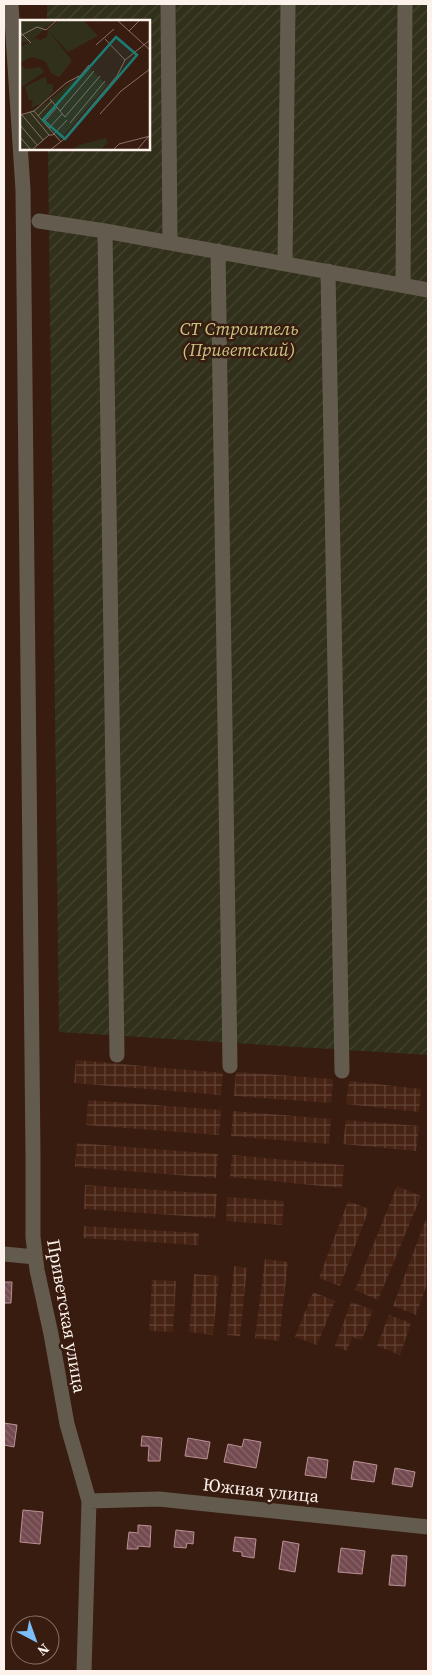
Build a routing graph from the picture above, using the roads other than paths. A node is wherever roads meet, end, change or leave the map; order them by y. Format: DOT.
graph roads {
  1 [pos="11,4"];
  2 [pos="168,4"];
  3 [pos="288,4"];
  4 [pos="405,4"];
  5 [pos="20,144"];
  6 [pos="20,150"];
  7 [pos="39,221"];
  8 [pos="105,231"];
  9 [pos="170,243"];
  10 [pos="218,251"];
  11 [pos="285,264"];
  12 [pos="328,271"];
  13 [pos="403,285"];
  14 [pos="428,290"];
  15 [pos="117,1055"];
  16 [pos="230,1066"];
  17 [pos="342,1071"];
  18 [pos="4,1254"];
  19 [pos="36,1257"];
  20 [pos="89,1501"];
  21 [pos="428,1527"];
  22 [pos="84,1671"];
  1 -- 5 [label="street, Приветская улица"];
  2 -- 9 [label="street"];
  3 -- 11 [label="street"];
  4 -- 13 [label="street"];
  6 -- 19 [label="street, Приветская улица"];
  7 -- 8 [label="street"];
  8 -- 9 [label="street"];
  8 -- 15 [label="street"];
  9 -- 10 [label="street"];
  10 -- 11 [label="street"];
  10 -- 16 [label="street"];
  11 -- 12 [label="street"];
  12 -- 13 [label="street"];
  12 -- 17 [label="street"];
  13 -- 14 [label="street"];
  18 -- 19 [label="street"];
  19 -- 20 [label="street, Приветская улица"];
  20 -- 21 [label="street, Южная улица"];
  20 -- 22 [label="street, Приветская улица"];
}
